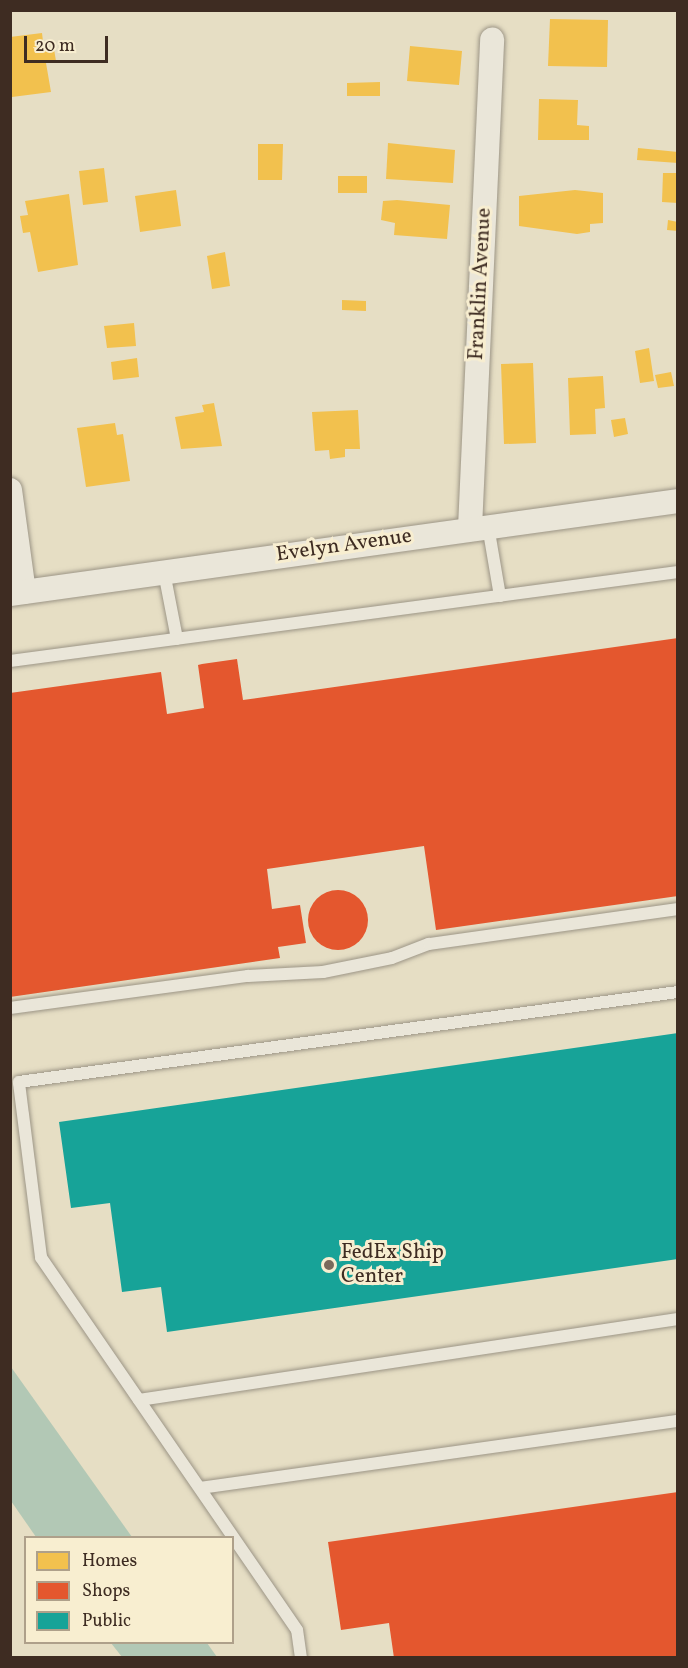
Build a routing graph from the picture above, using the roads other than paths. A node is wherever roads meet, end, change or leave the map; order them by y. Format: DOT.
graph roads {
  1 [pos="492,39"];
  2 [pos="10,490"];
  3 [pos="678,501"];
  4 [pos="479,527"];
  5 [pos="164,572"];
  6 [pos="678,572"];
  7 [pos="17,593"];
  8 [pos="500,596"];
  9 [pos="177,639"];
  10 [pos="10,661"];
  11 [pos="678,909"];
  12 [pos="678,992"];
  13 [pos="10,1008"];
  14 [pos="678,1319"];
  15 [pos="139,1400"];
  16 [pos="678,1421"];
  17 [pos="200,1488"];
  18 [pos="233,1536"];
  19 [pos="234,1538"];
  20 [pos="301,1658"];
  1 -- 4 [label="street, Franklin Avenue"];
  2 -- 7 [label="street"];
  3 -- 4 [label="street, Evelyn Avenue"];
  4 -- 5 [label="street, Evelyn Avenue"];
  4 -- 8 [label="lane"];
  5 -- 7 [label="street, Evelyn Avenue"];
  5 -- 9 [label="lane"];
  6 -- 8 [label="lane"];
  8 -- 9 [label="lane"];
  9 -- 10 [label="lane"];
  11 -- 13 [label="lane"];
  12 -- 15 [label="lane"];
  14 -- 15 [label="lane"];
  15 -- 17 [label="lane"];
  16 -- 17 [label="lane"];
  17 -- 18 [label="lane"];
  19 -- 20 [label="lane"];
}
